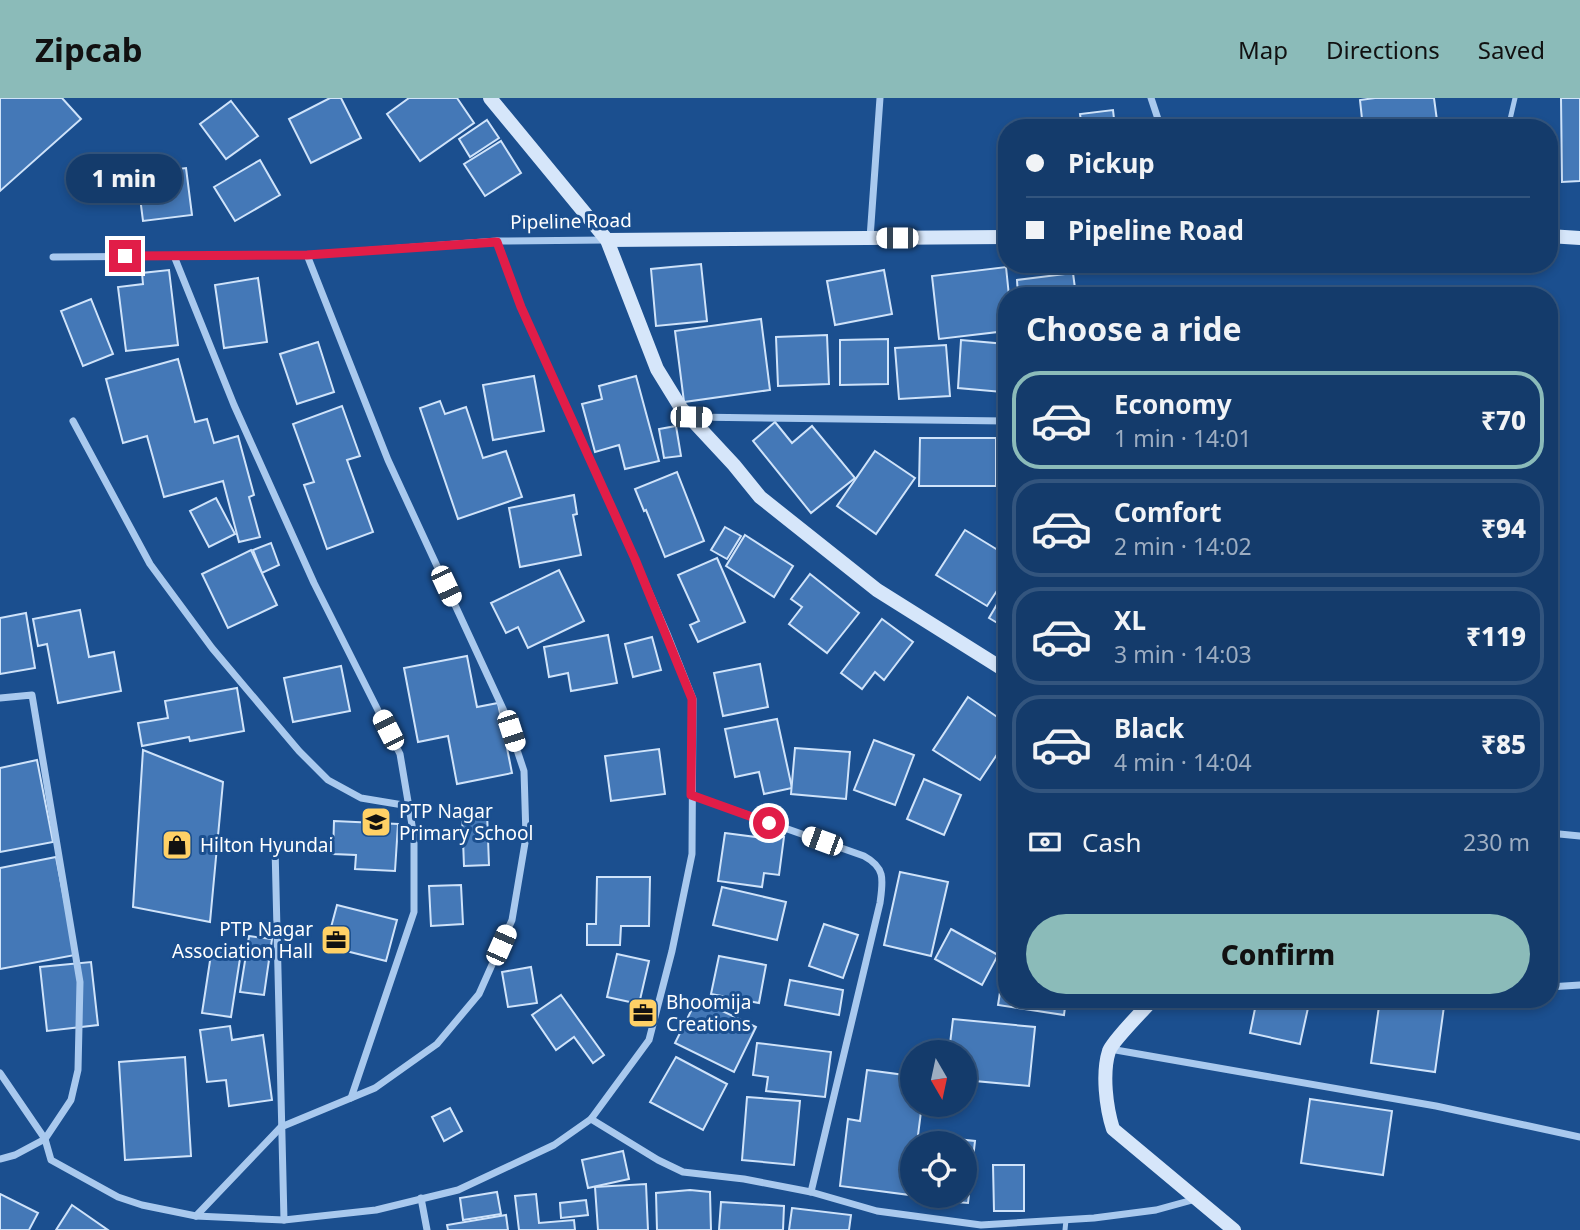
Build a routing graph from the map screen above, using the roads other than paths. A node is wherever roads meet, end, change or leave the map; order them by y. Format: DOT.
graph roads {
  1 [pos="490,98"];
  2 [pos="880,98"];
  3 [pos="1151,98"];
  4 [pos="1516,98"];
  5 [pos="1158,119"];
  6 [pos="1510,119"];
  7 [pos="998,237"];
  8 [pos="1558,237"];
  9 [pos="870,238"];
  10 [pos="1580,239"];
  11 [pos="607,240"];
  12 [pos="497,242"];
  13 [pos="307,255"];
  14 [pos="174,256"];
  15 [pos="52,257"];
  16 [pos="691,417"];
  17 [pos="73,421"];
  18 [pos="998,421"];
  19 [pos="998,666"];
  20 [pos="0,698"];
  21 [pos="691,795"];
  22 [pos="409,806"];
  23 [pos="1558,835"];
  24 [pos="1580,836"];
  25 [pos="275,847"];
  26 [pos="1580,985"];
  27 [pos="1558,986"];
  28 [pos="1145,1008"];
  29 [pos="1110,1049"];
  30 [pos="0,1073"];
  31 [pos="351,1098"];
  32 [pos="590,1119"];
  33 [pos="281,1127"];
  34 [pos="1580,1137"];
  35 [pos="44,1139"];
  36 [pos="0,1159"];
  37 [pos="811,1192"];
  38 [pos="421,1198"];
  39 [pos="1196,1199"];
  40 [pos="196,1216"];
  41 [pos="284,1220"];
  42 [pos="1066,1220"];
  43 [pos="427,1230"];
  44 [pos="1065,1230"];
  45 [pos="1234,1230"];
  1 -- 11 [label="street"];
  2 -- 9 [label="street"];
  3 -- 5 [label="street"];
  4 -- 6 [label="lane"];
  7 -- 9 [label="street, Pipeline Road"];
  8 -- 10 [label="street"];
  9 -- 11 [label="street, Pipeline Road"];
  11 -- 12 [label="street, Pipeline Road"];
  11 -- 16 [label="street"];
  12 -- 13 [label="street, Pipeline Road"];
  12 -- 21 [label="street"];
  13 -- 14 [label="street, Pipeline Road"];
  13 -- 31 [label="street"];
  14 -- 15 [label="street, Pipeline Road"];
  14 -- 22 [label="street"];
  16 -- 18 [label="street"];
  16 -- 19 [label="street"];
  17 -- 22 [label="street"];
  20 -- 35 [label="street"];
  21 -- 32 [label="street"];
  21 -- 37 [label="street"];
  22 -- 31 [label="street"];
  23 -- 24 [label="street"];
  25 -- 33 [label="street"];
  26 -- 27 [label="street"];
  28 -- 29 [label="street"];
  29 -- 34 [label="street"];
  29 -- 39 [label="street"];
  30 -- 35 [label="street"];
  31 -- 33 [label="street"];
  32 -- 37 [label="street"];
  32 -- 38 [label="street"];
  33 -- 40 [label="street"];
  33 -- 41 [label="street"];
  35 -- 36 [label="street"];
  35 -- 40 [label="street"];
  37 -- 42 [label="street"];
  38 -- 41 [label="street"];
  38 -- 43 [label="street"];
  39 -- 42 [label="street"];
  39 -- 45 [label="street"];
  40 -- 41 [label="street"];
  42 -- 44 [label="lane"];
}
